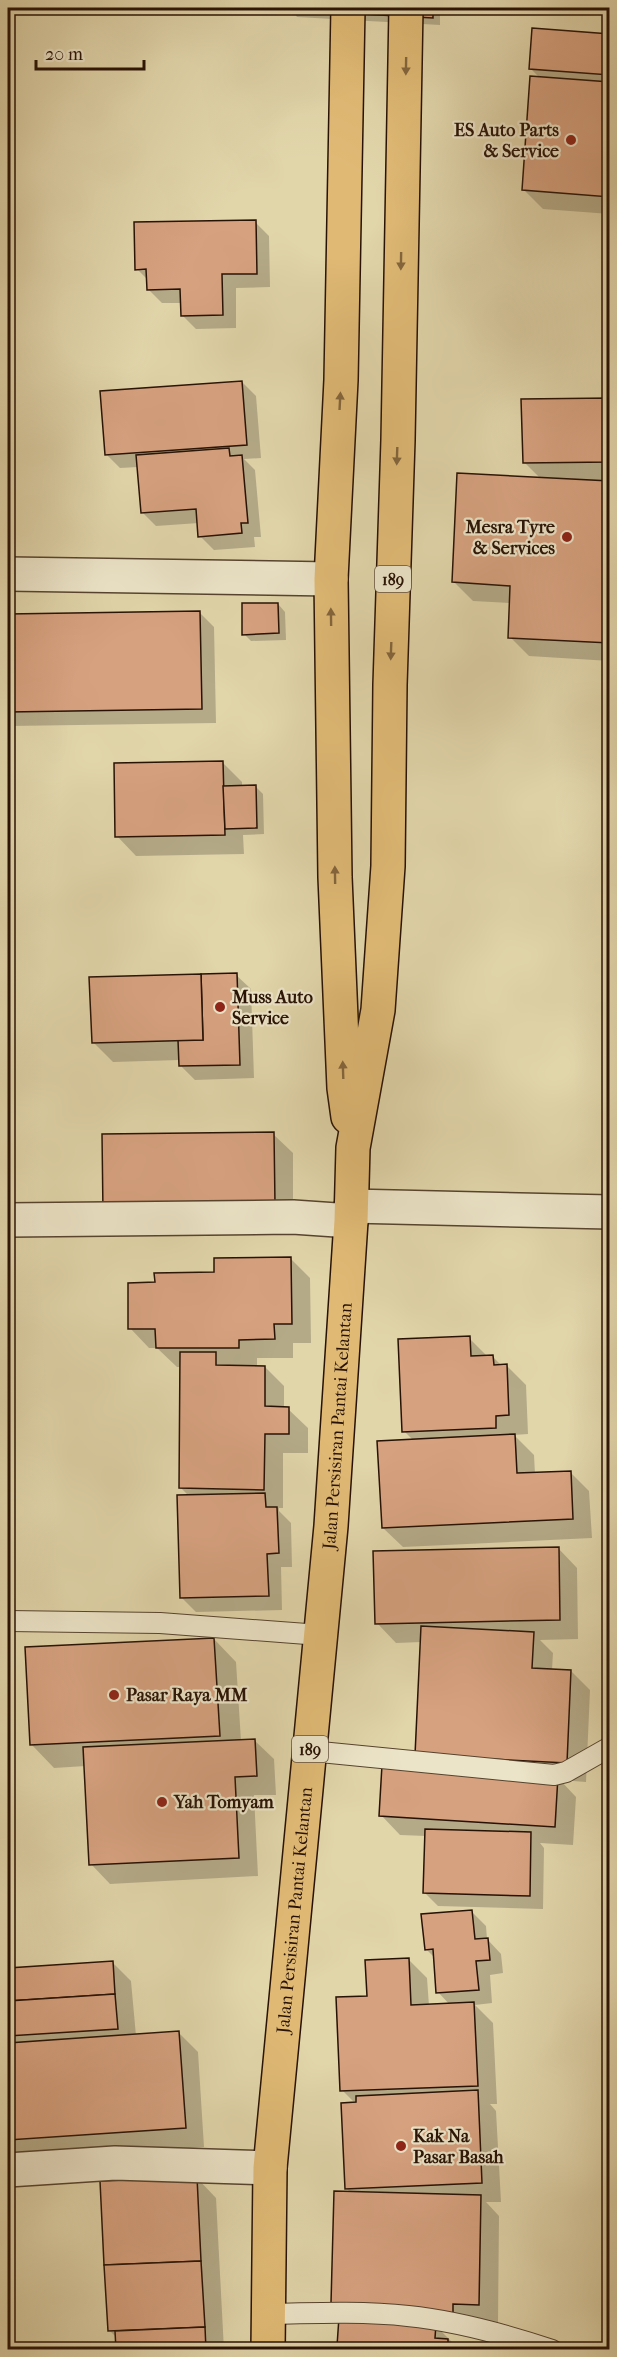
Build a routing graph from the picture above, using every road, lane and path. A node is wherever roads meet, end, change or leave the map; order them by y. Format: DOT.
graph roads {
  1 [pos="348,8"];
  2 [pos="406,8"];
  3 [pos="8,574"];
  4 [pos="331,579"];
  5 [pos="353,1148"];
  6 [pos="609,1212"];
  7 [pos="351,1213"];
  8 [pos="8,1220"];
  9 [pos="8,1621"];
  10 [pos="320,1635"];
  11 [pos="609,1747"];
  12 [pos="310,1751"];
  13 [pos="270,2168"];
  14 [pos="8,2170"];
  15 [pos="268,2314"];
  16 [pos="268,2349"];
  17 [pos="552,2349"];
  4 -- 1 [label="main road, 189, one-way"];
  2 -- 5 [label="main road, 189, one-way"];
  3 -- 4 [label="street"];
  5 -- 4 [label="main road, 189, one-way"];
  5 -- 7 [label="main road, Jalan Persisiran Pantai Kelantan / 189"];
  6 -- 7 [label="street"];
  7 -- 8 [label="street"];
  7 -- 10 [label="main road, Jalan Persisiran Pantai Kelantan / 189"];
  9 -- 10 [label="lane"];
  10 -- 12 [label="main road, Jalan Persisiran Pantai Kelantan / 189"];
  11 -- 12 [label="lane"];
  12 -- 13 [label="main road, Jalan Persisiran Pantai Kelantan / 189"];
  13 -- 14 [label="street"];
  13 -- 15 [label="main road, Jalan Persisiran Pantai Kelantan / 189"];
  15 -- 16 [label="main road, Jalan Persisiran Pantai Kelantan / 189"];
  15 -- 17 [label="lane"];
}
